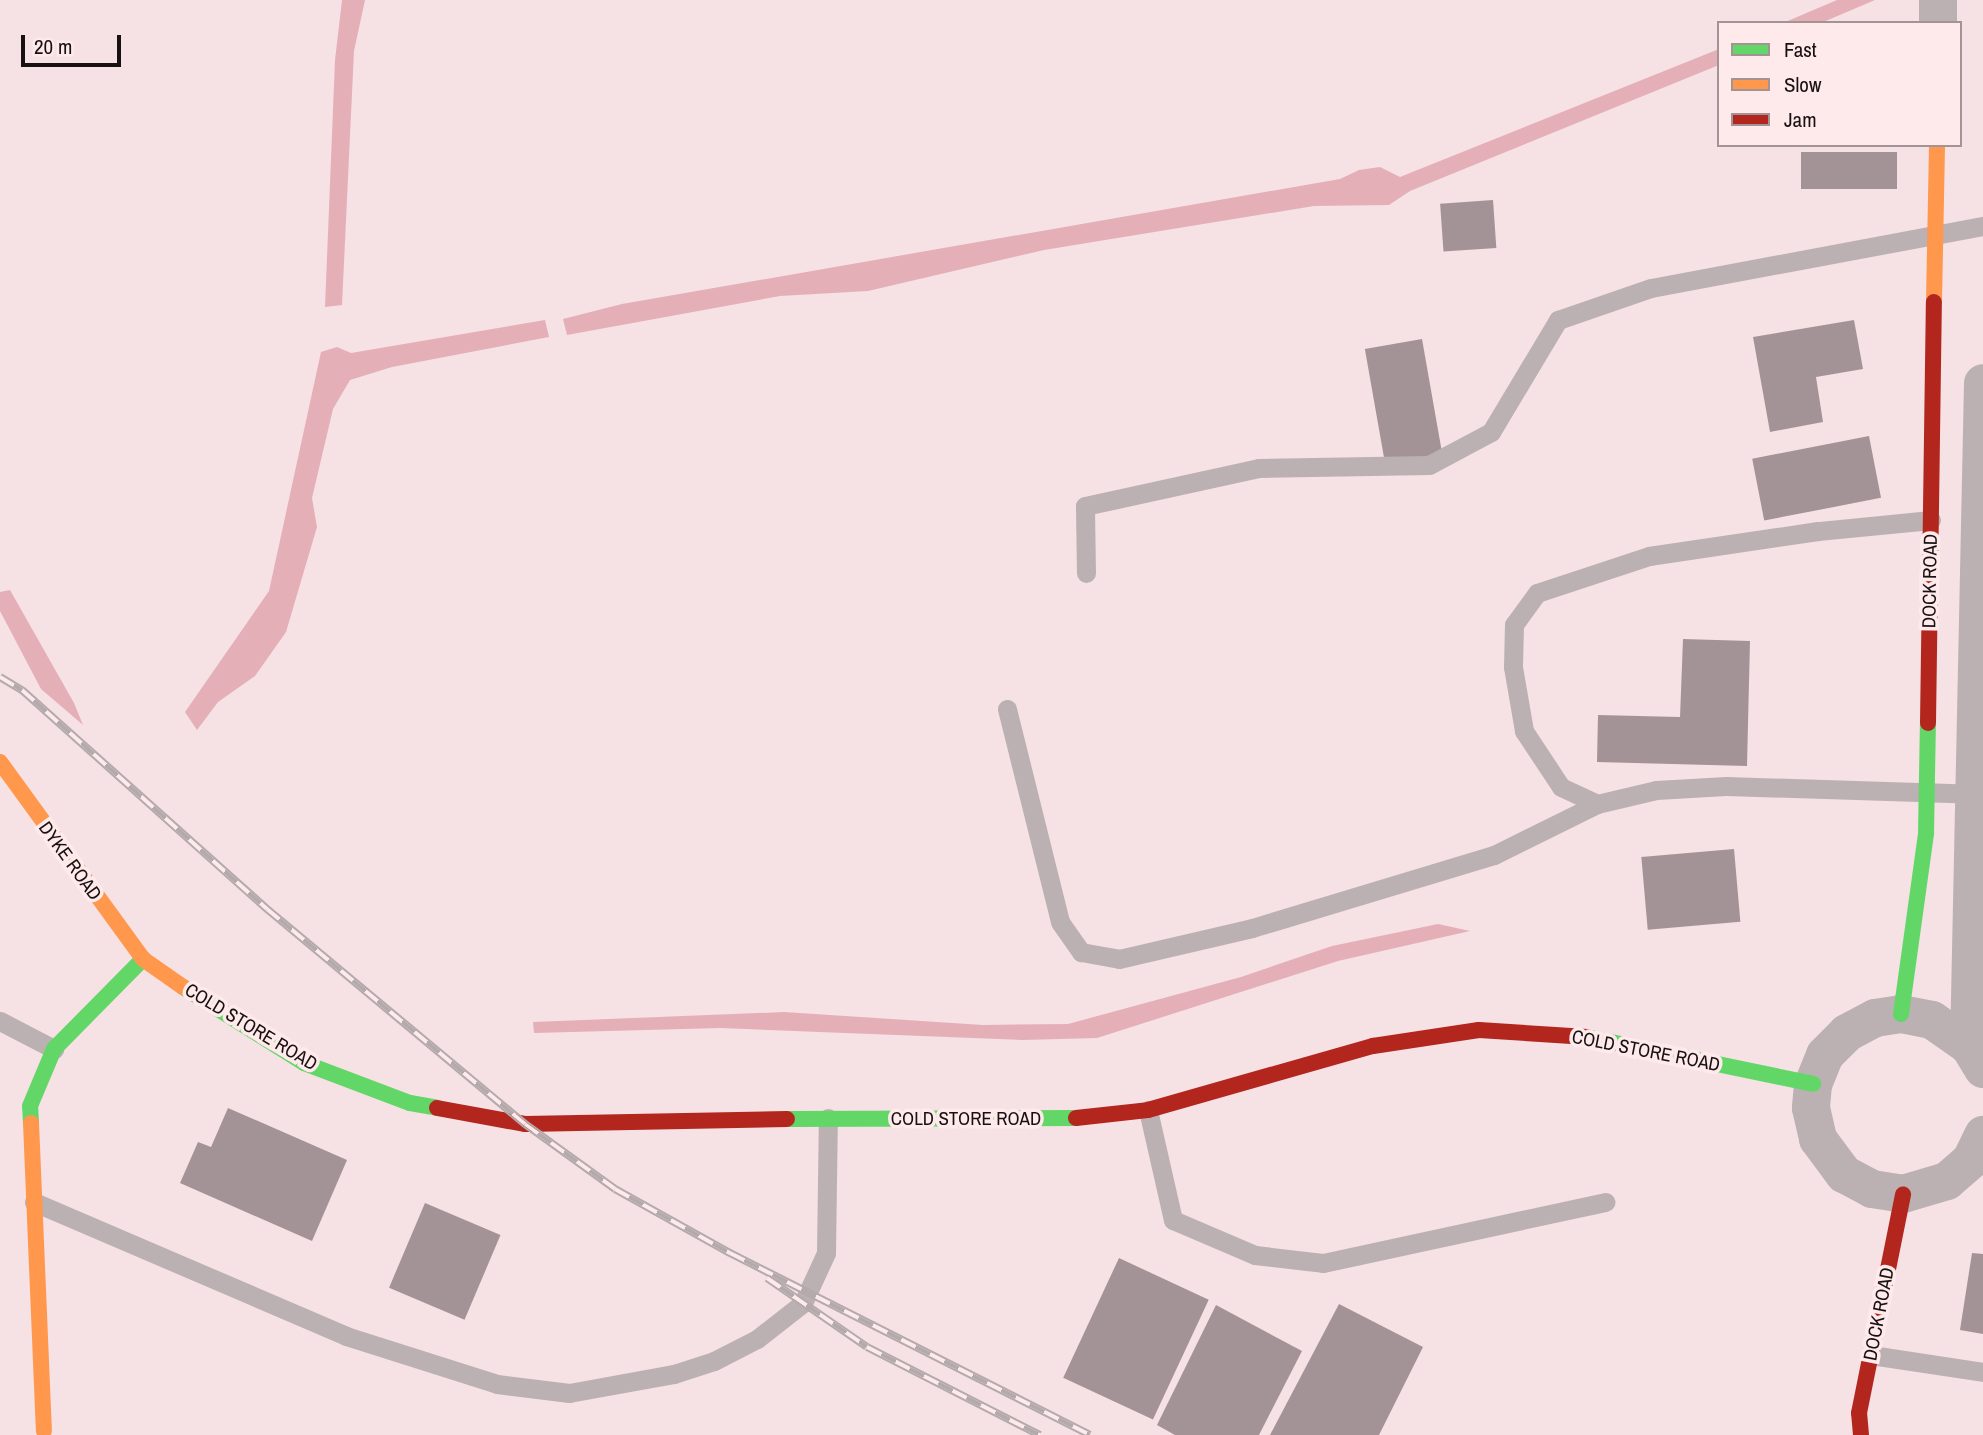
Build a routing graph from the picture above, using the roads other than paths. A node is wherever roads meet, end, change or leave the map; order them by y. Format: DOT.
graph roads {
  1 [pos="1938,0"];
  2 [pos="1938,21"];
  3 [pos="1937,147"];
  4 [pos="1983,226"];
  5 [pos="1936,238"];
  6 [pos="1983,383"];
  7 [pos="1931,520"];
  8 [pos="1086,573"];
  9 [pos="1007,709"];
  10 [pos="0,762"];
  11 [pos="1927,793"];
  12 [pos="1979,793"];
  13 [pos="1597,804"];
  14 [pos="143,959"];
  15 [pos="1901,1014"];
  16 [pos="0,1021"];
  17 [pos="54,1049"];
  18 [pos="1976,1058"];
  19 [pos="1813,1084"];
  20 [pos="1148,1110"];
  21 [pos="828,1118"];
  22 [pos="1979,1158"];
  23 [pos="1903,1194"];
  24 [pos="34,1202"];
  25 [pos="1606,1202"];
  26 [pos="1871,1355"];
  27 [pos="1983,1372"];
  28 [pos="44,1434"];
  29 [pos="1861,1435"];
  1 -- 2 [label="street"];
  3 -- 5 [label="street, DOCK ROAD"];
  4 -- 5 [label="lane"];
  5 -- 7 [label="street, DOCK ROAD"];
  5 -- 8 [label="lane"];
  6 -- 12 [label="street"];
  7 -- 11 [label="street, DOCK ROAD"];
  7 -- 13 [label="lane"];
  9 -- 13 [label="lane"];
  10 -- 14 [label="street, DYKE ROAD"];
  11 -- 12 [label="lane"];
  11 -- 13 [label="lane"];
  11 -- 15 [label="street, DOCK ROAD"];
  12 -- 18 [label="street"];
  14 -- 17 [label="street"];
  14 -- 21 [label="street, COLD STORE ROAD"];
  15 -- 18 [label="street"];
  15 -- 19 [label="street"];
  16 -- 17 [label="lane"];
  17 -- 24 [label="street"];
  19 -- 20 [label="street, COLD STORE ROAD"];
  19 -- 23 [label="street"];
  20 -- 21 [label="street, COLD STORE ROAD"];
  20 -- 25 [label="lane"];
  21 -- 24 [label="lane"];
  22 -- 23 [label="street"];
  23 -- 26 [label="street, DOCK ROAD"];
  24 -- 28 [label="street"];
  26 -- 27 [label="lane"];
  26 -- 29 [label="street, DOCK ROAD"];
}
